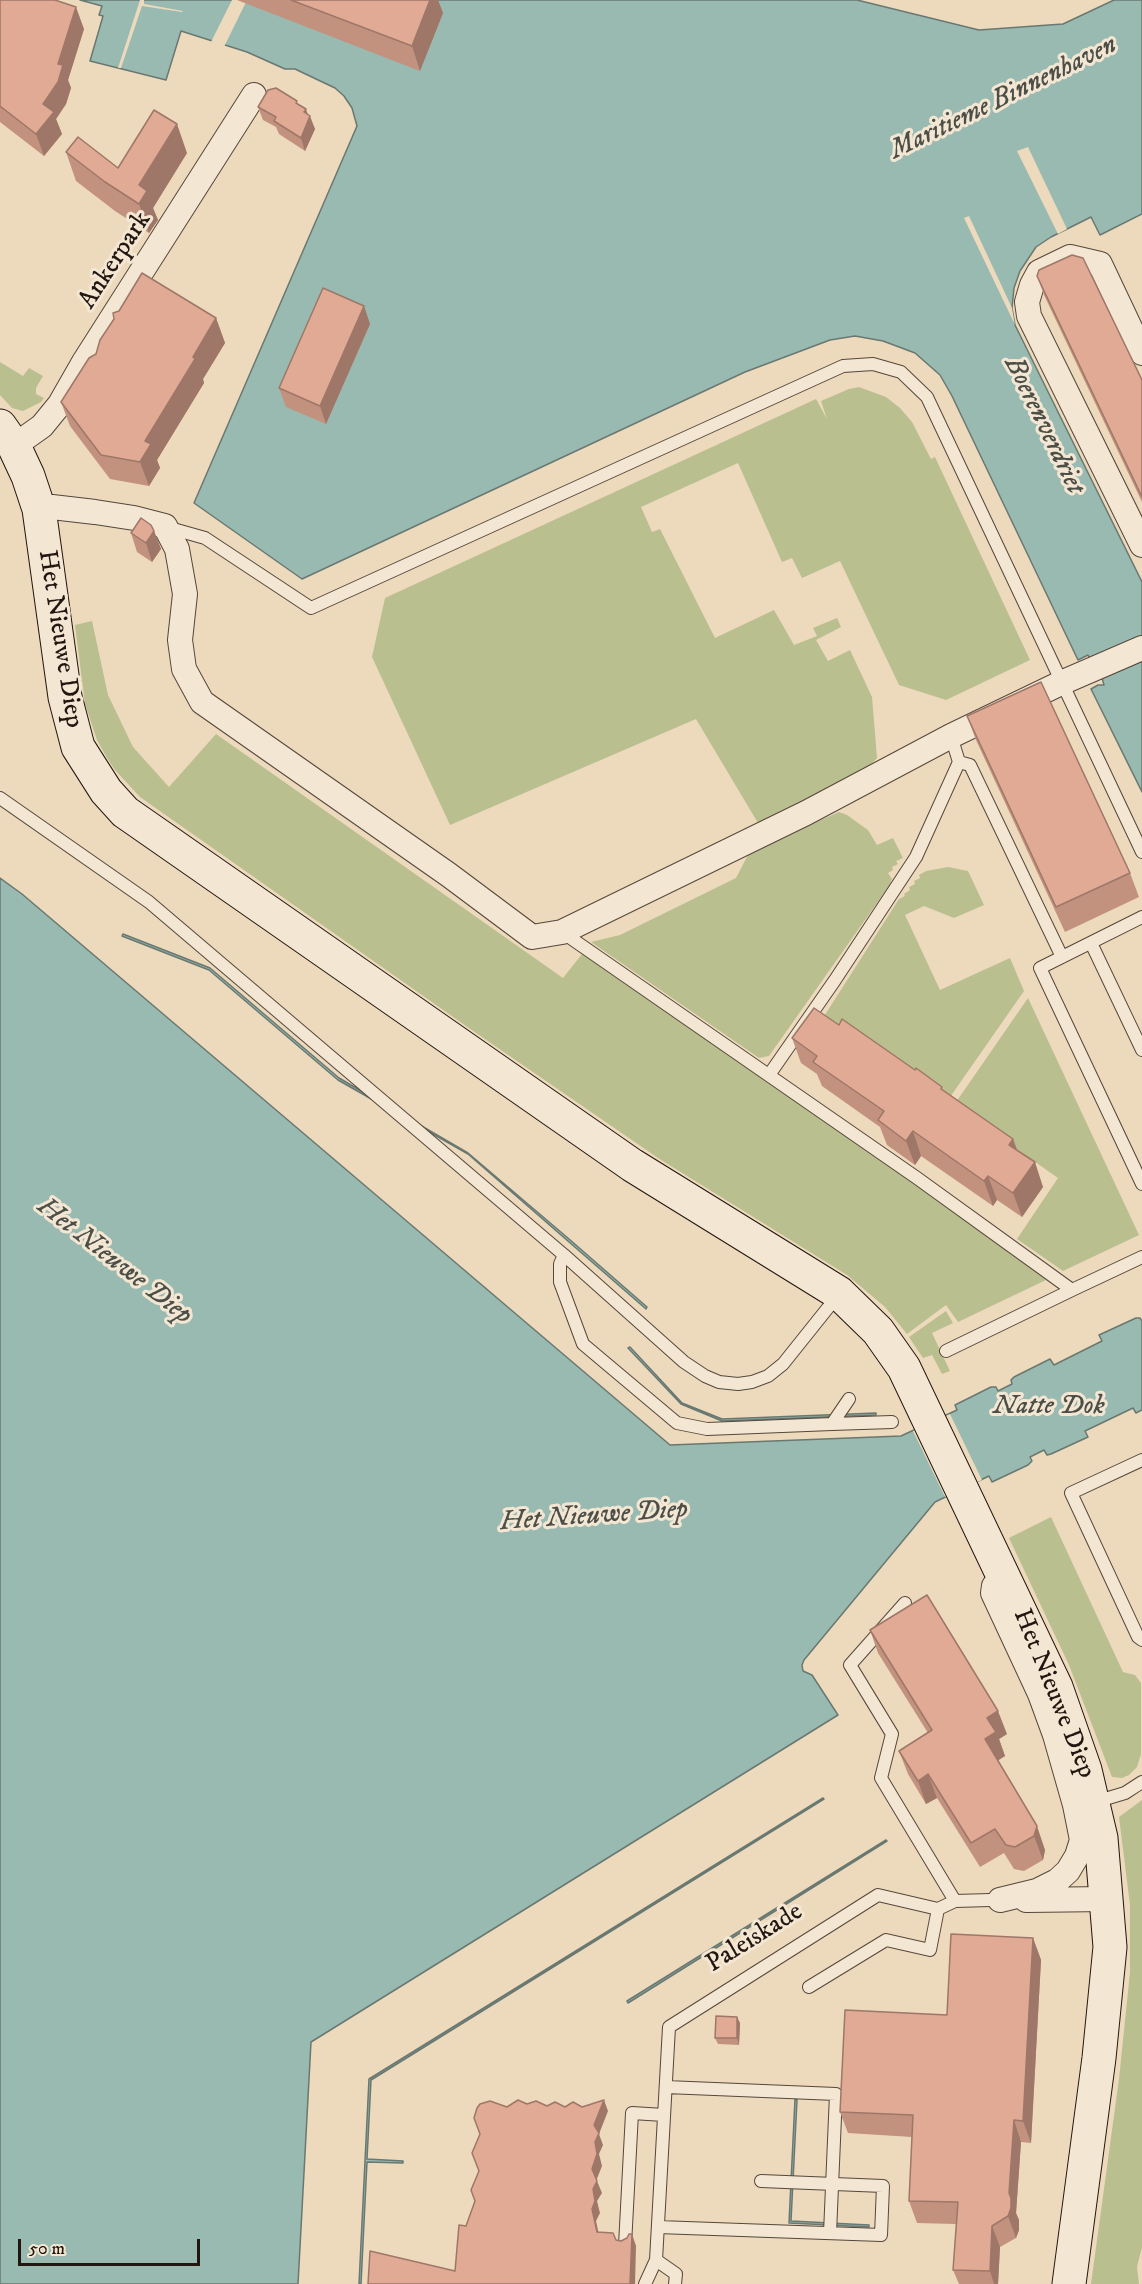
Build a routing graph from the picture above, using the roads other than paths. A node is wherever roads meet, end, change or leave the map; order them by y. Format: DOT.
graph roads {
  1 [pos="254,95"];
  2 [pos="1142,353"];
  3 [pos="7,436"];
  4 [pos="39,509"];
  5 [pos="165,526"];
  6 [pos="1142,545"];
  7 [pos="1142,648"];
  8 [pos="1061,683"];
  9 [pos="951,736"];
  10 [pos="959,762"];
  11 [pos="0,798"];
  12 [pos="1142,852"];
  13 [pos="1142,917"];
  14 [pos="562,932"];
  15 [pos="1090,943"];
  16 [pos="1062,957"];
  17 [pos="1142,1050"];
  18 [pos="769,1075"];
  19 [pos="1142,1184"];
  20 [pos="564,1255"];
  21 [pos="1142,1257"];
  22 [pos="1072,1290"];
  23 [pos="839,1293"];
  24 [pos="946,1351"];
  25 [pos="849,1400"];
  26 [pos="892,1422"];
  27 [pos="832,1424"];
  28 [pos="1142,1460"];
  29 [pos="997,1560"];
  30 [pos="905,1603"];
  31 [pos="1142,1640"];
  32 [pos="1142,1782"];
  33 [pos="1094,1802"];
  34 [pos="1107,1899"];
  35 [pos="995,1900"];
  36 [pos="955,1901"];
  37 [pos="938,1909"];
  38 [pos="809,1987"];
  39 [pos="666,2087"];
  40 [pos="664,2115"];
  41 [pos="761,2181"];
  42 [pos="832,2184"];
  43 [pos="658,2227"];
  44 [pos="830,2233"];
  45 [pos="625,2245"];
  46 [pos="656,2260"];
  47 [pos="645,2284"];
  48 [pos="675,2284"];
  49 [pos="1069,2284"];
  1 -- 3 [label="street, Ankerpark"];
  2 -- 6 [label="street"];
  3 -- 4 [label="street, Het Nieuwe Diep"];
  4 -- 5 [label="street"];
  4 -- 23 [label="street, Het Nieuwe Diep"];
  5 -- 8 [label="lane"];
  5 -- 14 [label="street"];
  7 -- 8 [label="street"];
  8 -- 9 [label="street"];
  8 -- 12 [label="lane"];
  9 -- 10 [label="lane"];
  9 -- 14 [label="street"];
  10 -- 16 [label="lane"];
  10 -- 18 [label="lane"];
  11 -- 20 [label="lane"];
  13 -- 15 [label="lane"];
  14 -- 18 [label="lane"];
  15 -- 16 [label="lane"];
  15 -- 17 [label="lane"];
  16 -- 19 [label="lane"];
  18 -- 22 [label="lane"];
  20 -- 23 [label="lane"];
  20 -- 27 [label="lane"];
  21 -- 22 [label="lane"];
  22 -- 24 [label="lane"];
  23 -- 29 [label="street, Het Nieuwe Diep"];
  25 -- 27 [label="lane"];
  26 -- 27 [label="lane"];
  28 -- 31 [label="lane"];
  29 -- 33 [label="street, Het Nieuwe Diep"];
  29 -- 35 [label="street"];
  30 -- 36 [label="lane"];
  32 -- 33 [label="lane"];
  33 -- 34 [label="street, Het Nieuwe Diep"];
  34 -- 35 [label="street"];
  34 -- 49 [label="street, Het Nieuwe Diep"];
  35 -- 36 [label="lane"];
  36 -- 37 [label="lane"];
  37 -- 38 [label="lane"];
  37 -- 39 [label="lane, Paleiskade"];
  39 -- 40 [label="lane, Paleiskade"];
  39 -- 42 [label="lane"];
  40 -- 43 [label="lane, Paleiskade"];
  40 -- 45 [label="lane"];
  41 -- 42 [label="lane"];
  42 -- 44 [label="lane"];
  42 -- 44 [label="lane"];
  43 -- 44 [label="lane"];
  43 -- 46 [label="lane, Paleiskade"];
  46 -- 47 [label="lane, Paleiskade"];
  46 -- 48 [label="lane"];
}
